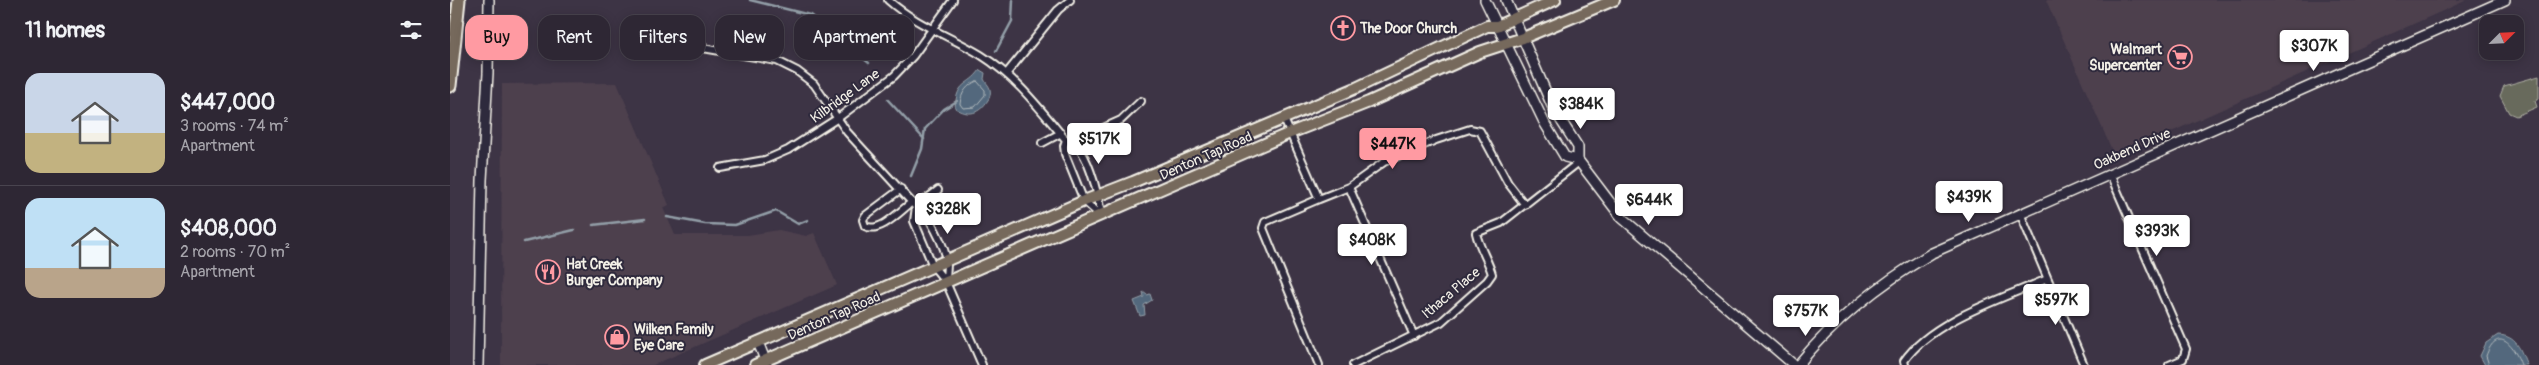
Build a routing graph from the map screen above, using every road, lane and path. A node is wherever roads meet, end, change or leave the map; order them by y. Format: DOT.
graph roads {
  1 [pos="459,0"];
  2 [pos="490,0"];
  3 [pos="888,0"];
  4 [pos="953,0"];
  5 [pos="1070,0"];
  6 [pos="1485,0"];
  7 [pos="1506,0"];
  8 [pos="1555,0"];
  9 [pos="1614,0"];
  10 [pos="2505,0"];
  11 [pos="1514,18"];
  12 [pos="1497,26"];
  13 [pos="932,30"];
  14 [pos="1523,38"];
  15 [pos="1506,44"];
  16 [pos="705,47"];
  17 [pos="1007,73"];
  18 [pos="450,86"];
  19 [pos="1141,102"];
  20 [pos="838,118"];
  21 [pos="1284,119"];
  22 [pos="1290,133"];
  23 [pos="1061,134"];
  24 [pos="1066,140"];
  25 [pos="1074,141"];
  26 [pos="1042,144"];
  27 [pos="1578,161"];
  28 [pos="720,168"];
  29 [pos="2110,174"];
  30 [pos="1350,187"];
  31 [pos="901,189"];
  32 [pos="938,190"];
  33 [pos="1099,195"];
  34 [pos="1319,199"];
  35 [pos="1084,201"];
  36 [pos="914,204"];
  37 [pos="1525,205"];
  38 [pos="2020,213"];
  39 [pos="1101,216"];
  40 [pos="947,260"];
  41 [pos="933,266"];
  42 [pos="2047,279"];
  43 [pos="946,282"];
  44 [pos="1414,336"];
  45 [pos="758,342"];
  46 [pos="766,363"];
  47 [pos="1905,363"];
  48 [pos="478,365"];
  49 [pos="705,365"];
  50 [pos="755,365"];
  51 [pos="982,365"];
  52 [pos="1319,365"];
  53 [pos="1353,365"];
  54 [pos="1794,365"];
  55 [pos="1798,365"];
  56 [pos="2084,365"];
  57 [pos="2169,365"];
  1 -- 18 [label="highway"];
  2 -- 48 [label="main road"];
  3 -- 13 [label="street"];
  4 -- 13 [label="street, Kilbridge Lane"];
  5 -- 17 [label="street"];
  6 -- 12 [label="main road"];
  7 -- 11 [label="main road"];
  8 -- 11 [label="main road, Denton Tap Road"];
  9 -- 14 [label="main road, Denton Tap Road"];
  10 -- 29 [label="main road, Oakbend Drive"];
  11 -- 12 [label="main road, Denton Tap Road"];
  11 -- 14 [label="main road"];
  12 -- 15 [label="main road"];
  12 -- 21 [label="main road, Denton Tap Road"];
  13 -- 17 [label="street"];
  13 -- 20 [label="street, Kilbridge Lane"];
  14 -- 15 [label="main road, Denton Tap Road"];
  14 -- 27 [label="main road"];
  15 -- 22 [label="main road, Denton Tap Road"];
  15 -- 27 [label="main road"];
  16 -- 20 [label="street"];
  17 -- 23 [label="street"];
  19 -- 25 [label="street"];
  20 -- 28 [label="street, Kilbridge Lane"];
  20 -- 31 [label="street"];
  21 -- 22 [label="street"];
  21 -- 33 [label="main road, Denton Tap Road"];
  22 -- 34 [label="street"];
  22 -- 39 [label="main road, Denton Tap Road"];
  23 -- 24 [label="street"];
  23 -- 26 [label="street"];
  24 -- 25 [label="street"];
  24 -- 35 [label="street"];
  25 -- 33 [label="street"];
  27 -- 37 [label="street, Ithaca Place"];
  27 -- 54 [label="main road"];
  29 -- 38 [label="main road, Oakbend Drive"];
  29 -- 57 [label="street"];
  30 -- 34 [label="street"];
  30 -- 37 [label="street"];
  30 -- 44 [label="street"];
  31 -- 36 [label="street"];
  31 -- 36 [label="street"];
  32 -- 36 [label="street"];
  33 -- 35 [label="main road, Denton Tap Road"];
  33 -- 39 [label="street"];
  34 -- 52 [label="street"];
  35 -- 39 [label="street"];
  35 -- 40 [label="main road, Denton Tap Road"];
  36 -- 40 [label="street"];
  36 -- 41 [label="street"];
  37 -- 44 [label="street, Ithaca Place"];
  38 -- 42 [label="street"];
  38 -- 55 [label="main road, Oakbend Drive"];
  39 -- 43 [label="main road, Denton Tap Road"];
  40 -- 41 [label="main road, Denton Tap Road"];
  40 -- 43 [label="street"];
  41 -- 43 [label="street"];
  41 -- 45 [label="main road, Denton Tap Road"];
  42 -- 47 [label="street"];
  42 -- 56 [label="street"];
  43 -- 46 [label="main road, Denton Tap Road"];
  43 -- 51 [label="street"];
  44 -- 53 [label="street, Ithaca Place"];
  45 -- 46 [label="main road"];
  45 -- 49 [label="main road, Denton Tap Road"];
  46 -- 50 [label="main road, Denton Tap Road"];
}
